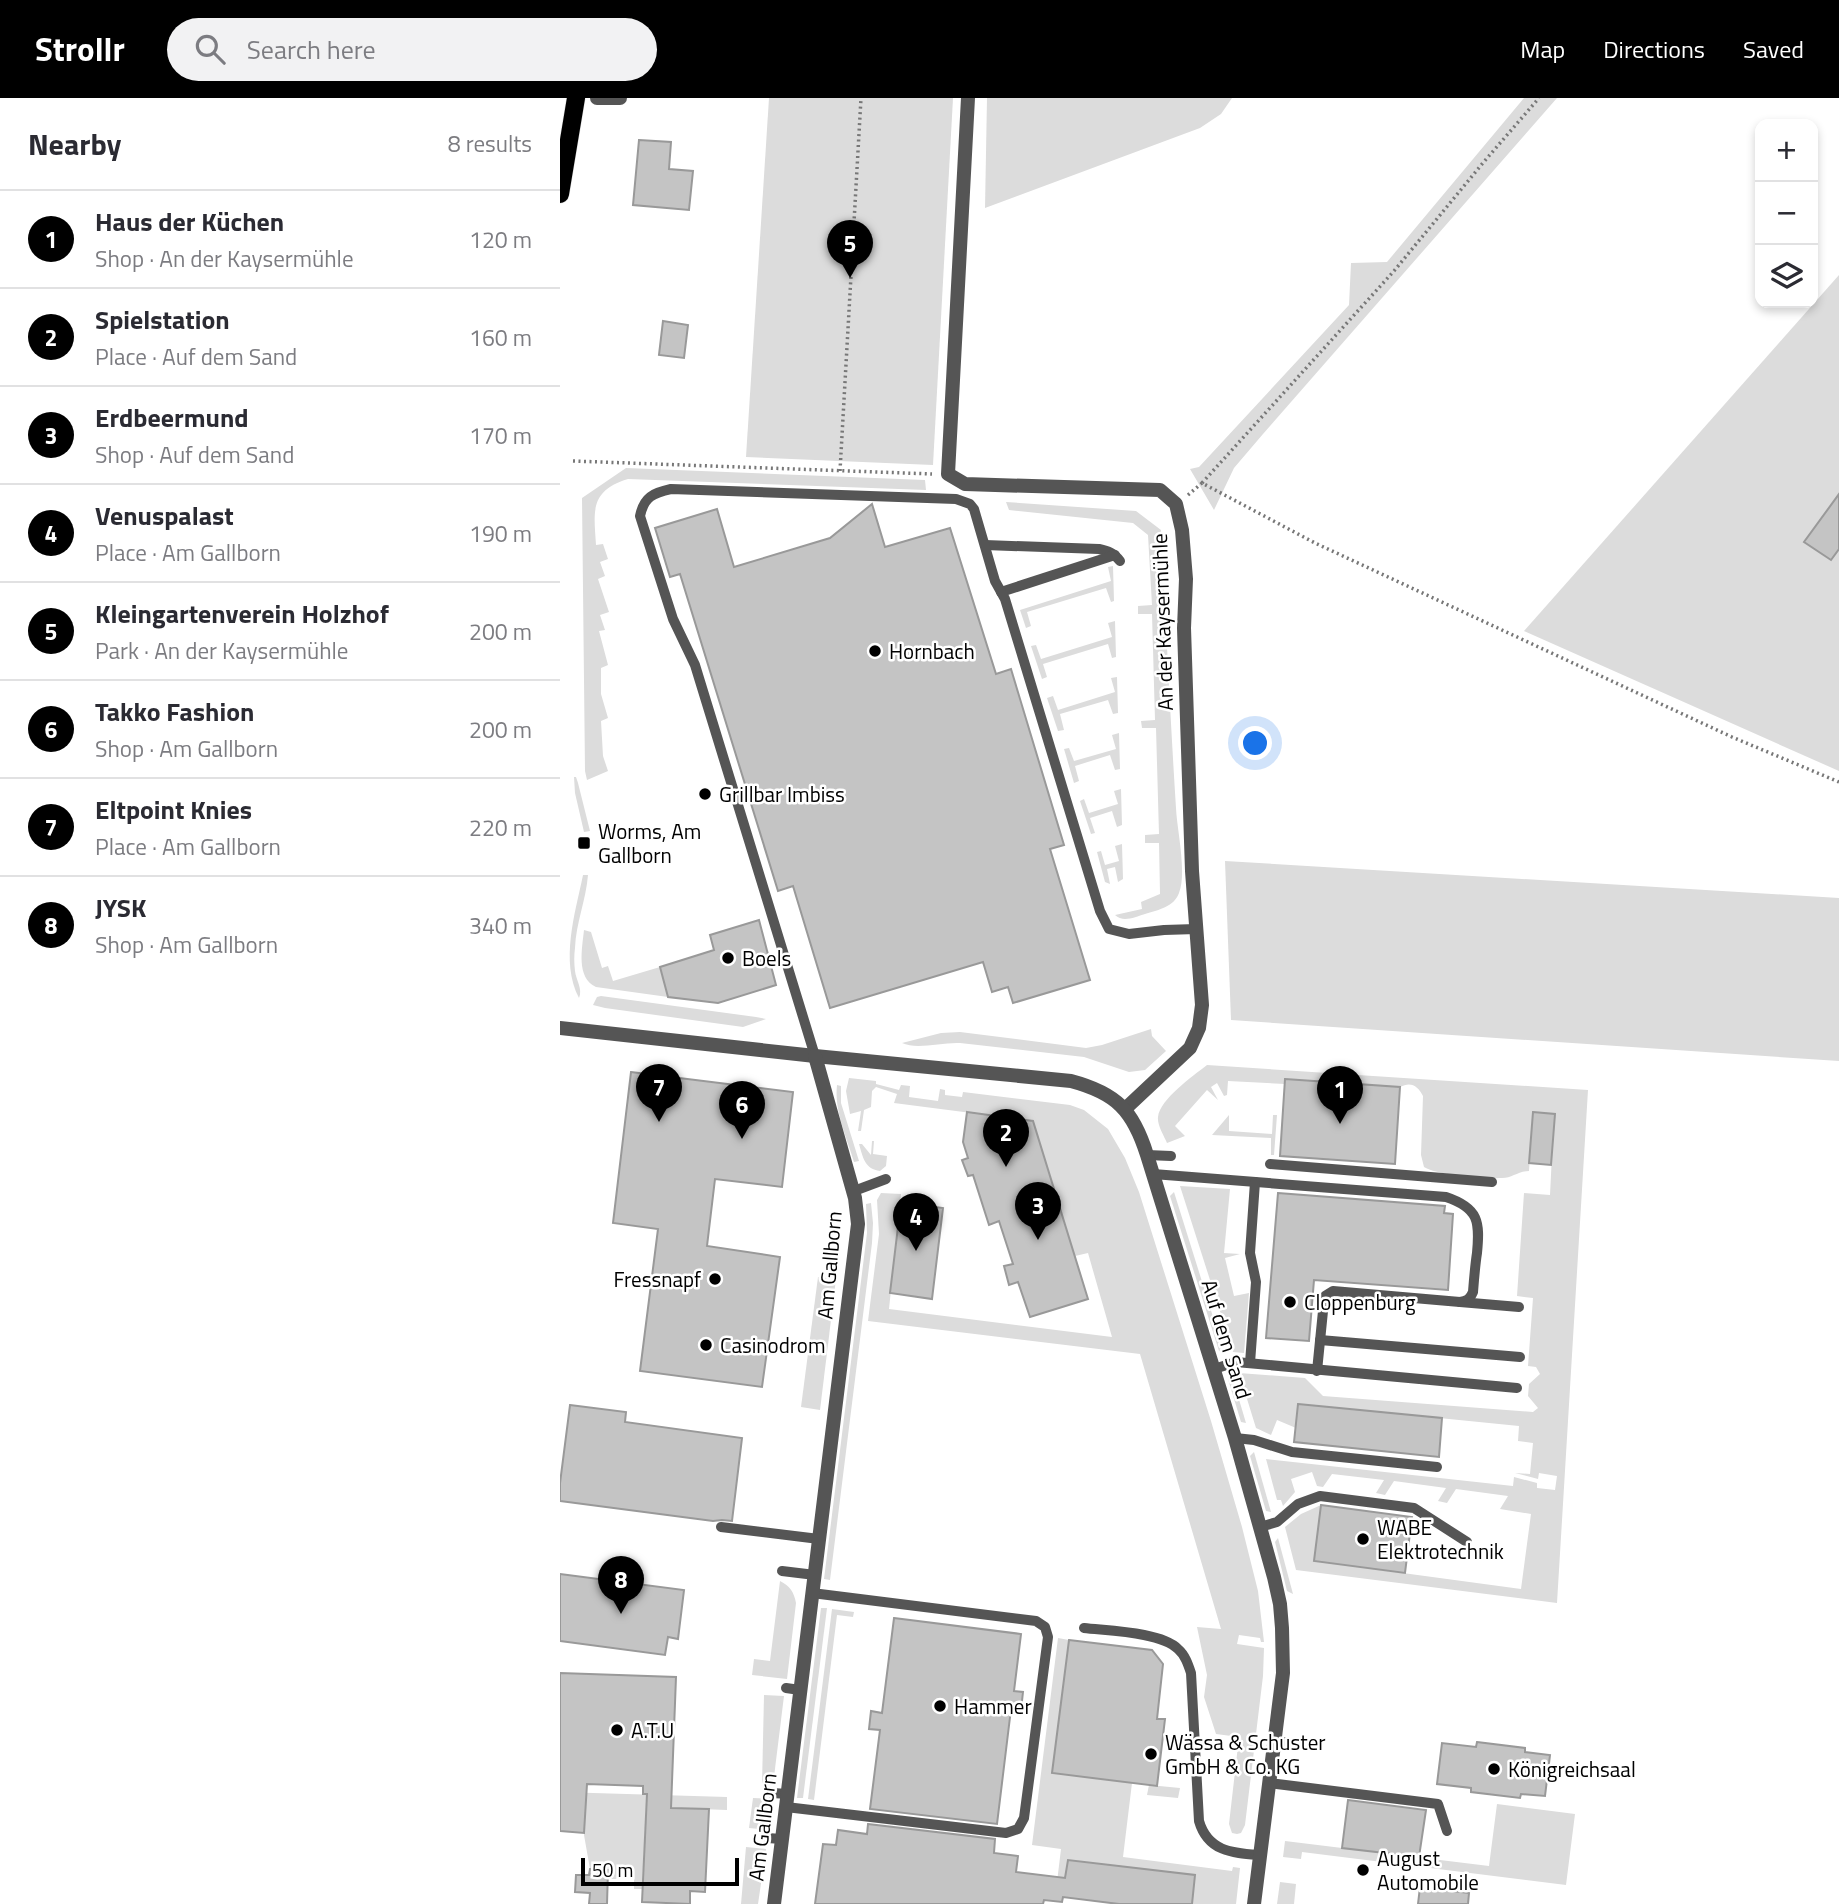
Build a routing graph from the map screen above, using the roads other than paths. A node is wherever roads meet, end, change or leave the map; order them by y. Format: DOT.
graph roads {
  1 [pos="576,98"];
  2 [pos="597,98"];
  3 [pos="620,98"];
  4 [pos="968,98"];
  5 [pos="560,194"];
  6 [pos="985,545"];
  7 [pos="1001,592"];
  8 [pos="1196,929"];
  9 [pos="560,1028"];
  10 [pos="815,1056"];
  11 [pos="1125,1109"];
  12 [pos="1147,1155"];
  13 [pos="1171,1156"];
  14 [pos="1270,1164"];
  15 [pos="1153,1174"];
  16 [pos="886,1179"];
  17 [pos="1255,1182"];
  18 [pos="1492,1182"];
  19 [pos="853,1191"];
  20 [pos="1460,1302"];
  21 [pos="1519,1307"];
  22 [pos="1320,1340"];
  23 [pos="1520,1357"];
  24 [pos="1250,1363"];
  25 [pos="1213,1369"];
  26 [pos="1317,1371"];
  27 [pos="1517,1388"];
  28 [pos="1236,1438"];
  29 [pos="1437,1467"];
  30 [pos="721,1527"];
  31 [pos="1260,1527"];
  32 [pos="819,1539"];
  33 [pos="1467,1542"];
  34 [pos="782,1571"];
  35 [pos="815,1575"];
  36 [pos="812,1593"];
  37 [pos="1084,1628"];
  38 [pos="1274,1741"];
  39 [pos="1298,1744"];
  40 [pos="1269,1783"];
  41 [pos="772,1793"];
  42 [pos="787,1800"];
  43 [pos="1447,1831"];
  44 [pos="1261,1855"];
  45 [pos="774,1904"];
  46 [pos="1254,1904"];
  1 -- 5 [label="main road"];
  2 -- 3 [label="street"];
  4 -- 8 [label="street, An der Kaysermühle"];
  6 -- 7 [label="lane"];
  6 -- 7 [label="lane"];
  6 -- 10 [label="lane"];
  7 -- 8 [label="lane"];
  8 -- 11 [label="street, An der Kaysermühle"];
  9 -- 10 [label="street"];
  10 -- 11 [label="street, Auf dem Sand"];
  10 -- 19 [label="street, Am Gallborn"];
  11 -- 12 [label="street, Auf dem Sand"];
  12 -- 13 [label="lane"];
  12 -- 15 [label="street, Auf dem Sand"];
  14 -- 18 [label="lane"];
  15 -- 17 [label="lane"];
  15 -- 25 [label="street, Auf dem Sand"];
  16 -- 19 [label="lane"];
  17 -- 20 [label="lane"];
  17 -- 24 [label="lane"];
  19 -- 32 [label="street, Am Gallborn"];
  20 -- 21 [label="lane"];
  20 -- 22 [label="lane"];
  22 -- 23 [label="lane"];
  22 -- 26 [label="lane"];
  24 -- 25 [label="lane"];
  24 -- 26 [label="lane"];
  25 -- 28 [label="street, Auf dem Sand"];
  26 -- 27 [label="lane"];
  28 -- 29 [label="lane"];
  28 -- 31 [label="street, Auf dem Sand"];
  30 -- 32 [label="lane"];
  31 -- 33 [label="lane"];
  31 -- 38 [label="street, Auf dem Sand"];
  32 -- 35 [label="street, Am Gallborn"];
  34 -- 35 [label="lane"];
  35 -- 36 [label="street, Am Gallborn"];
  36 -- 42 [label="street, Am Gallborn"];
  36 -- 42 [label="lane"];
  37 -- 44 [label="lane"];
  38 -- 39 [label="lane"];
  38 -- 40 [label="street, Auf dem Sand"];
  40 -- 43 [label="lane"];
  40 -- 44 [label="street, Auf dem Sand"];
  41 -- 42 [label="lane"];
  42 -- 45 [label="street, Am Gallborn"];
  44 -- 46 [label="street, Auf dem Sand"];
}
